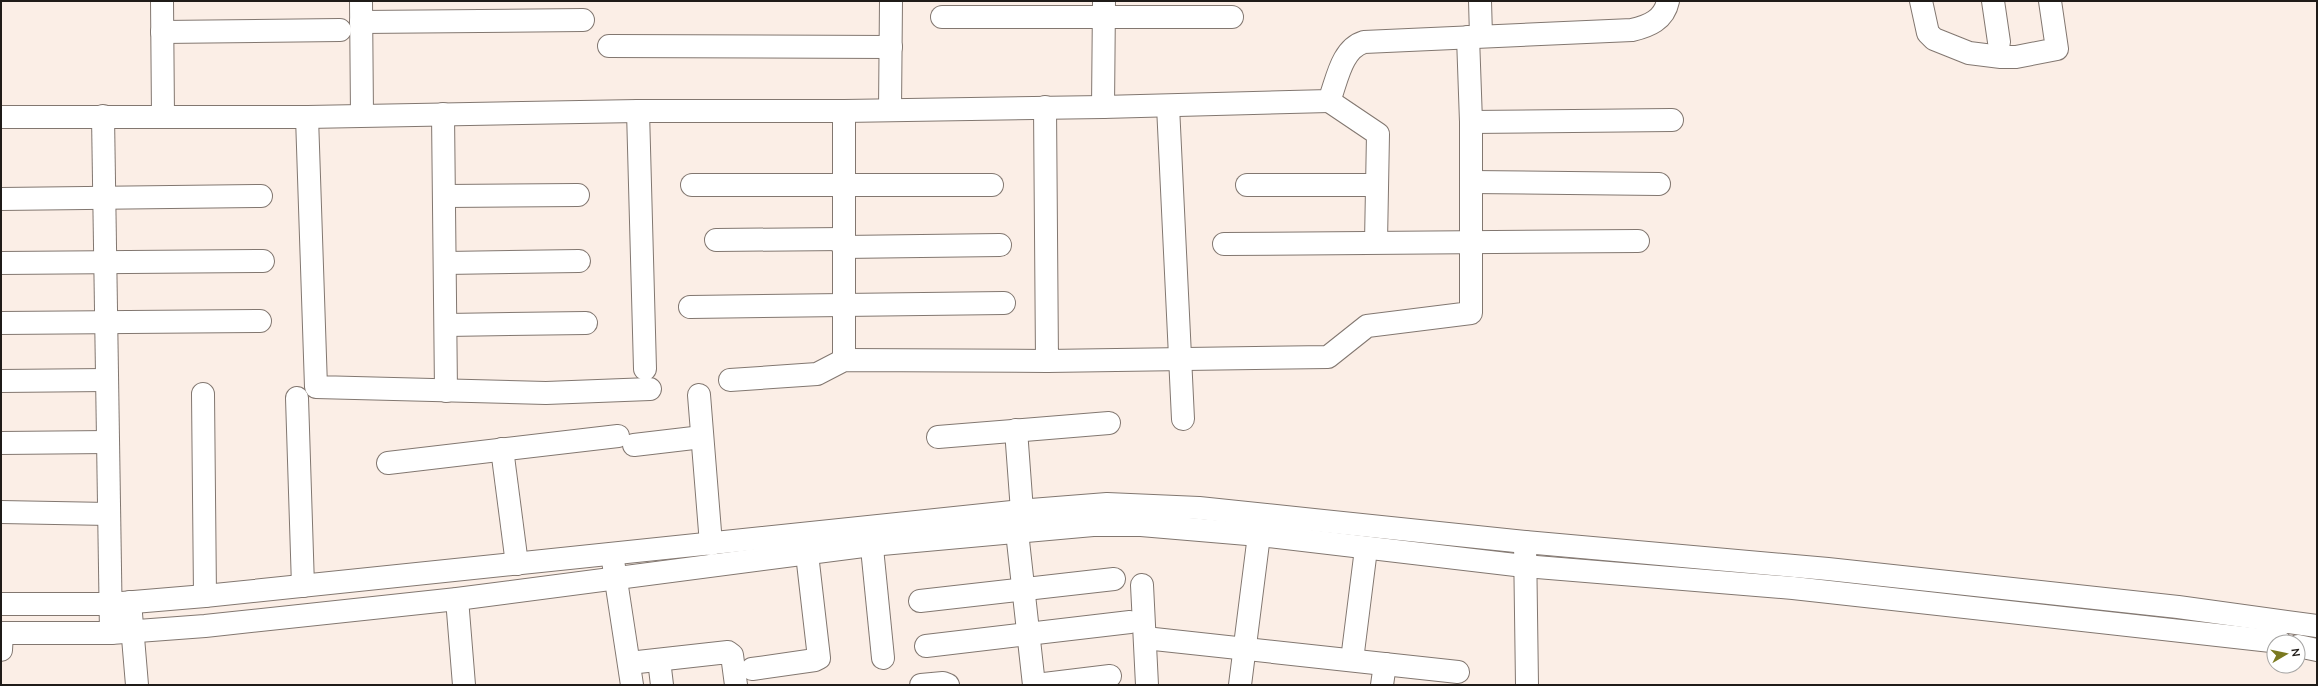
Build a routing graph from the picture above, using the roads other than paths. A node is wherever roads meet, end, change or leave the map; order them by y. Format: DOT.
graph roads {
  1 [pos="162,1"];
  2 [pos="891,1"];
  3 [pos="1480,1"];
  4 [pos="1668,1"];
  5 [pos="1922,1"];
  6 [pos="1993,1"];
  7 [pos="2050,1"];
  8 [pos="1104,9"];
  9 [pos="361,11"];
  10 [pos="942,17"];
  11 [pos="1232,17"];
  12 [pos="583,20"];
  13 [pos="340,30"];
  14 [pos="162,32"];
  15 [pos="1475,36"];
  16 [pos="1999,42"];
  17 [pos="609,46"];
  18 [pos="891,47"];
  19 [pos="1329,102"];
  20 [pos="1168,106"];
  21 [pos="1045,107"];
  22 [pos="1103,107"];
  23 [pos="890,110"];
  24 [pos="638,111"];
  25 [pos="844,111"];
  26 [pos="362,114"];
  27 [pos="444,114"];
  28 [pos="103,116"];
  29 [pos="163,116"];
  30 [pos="1,117"];
  31 [pos="307,117"];
  32 [pos="1672,120"];
  33 [pos="1471,122"];
  34 [pos="1471,182"];
  35 [pos="843,184"];
  36 [pos="1659,184"];
  37 [pos="692,185"];
  38 [pos="992,185"];
  39 [pos="1247,185"];
  40 [pos="1377,185"];
  41 [pos="578,195"];
  42 [pos="261,196"];
  43 [pos="445,196"];
  44 [pos="104,198"];
  45 [pos="1,199"];
  46 [pos="716,240"];
  47 [pos="1471,241"];
  48 [pos="1638,241"];
  49 [pos="1376,242"];
  50 [pos="843,243"];
  51 [pos="1224,244"];
  52 [pos="1000,245"];
  53 [pos="263,261"];
  54 [pos="579,261"];
  55 [pos="105,262"];
  56 [pos="1,263"];
  57 [pos="445,263"];
  58 [pos="1004,303"];
  59 [pos="843,304"];
  60 [pos="690,307"];
  61 [pos="260,321"];
  62 [pos="106,322"];
  63 [pos="586,323"];
  64 [pos="1,324"];
  65 [pos="446,325"];
  66 [pos="1180,358"];
  67 [pos="844,360"];
  68 [pos="1047,361"];
  69 [pos="106,380"];
  70 [pos="730,380"];
  71 [pos="1,381"];
  72 [pos="446,391"];
  73 [pos="203,394"];
  74 [pos="698,395"];
  75 [pos="297,398"];
  76 [pos="1183,420"];
  77 [pos="1108,422"];
  78 [pos="1016,430"];
  79 [pos="938,437"];
  80 [pos="702,438"];
  81 [pos="108,442"];
  82 [pos="1,443"];
  83 [pos="502,449"];
  84 [pos="388,463"];
  85 [pos="1022,511"];
  86 [pos="1,512"];
  87 [pos="109,514"];
  88 [pos="1017,532"];
  89 [pos="1259,535"];
  90 [pos="870,536"];
  91 [pos="1525,542"];
  92 [pos="711,544"];
  93 [pos="1366,549"];
  94 [pos="612,554"];
  95 [pos="807,554"];
  96 [pos="517,564"];
  97 [pos="1524,566"];
  98 [pos="614,579"];
  99 [pos="1114,579"];
  100 [pos="1142,585"];
  101 [pos="303,586"];
  102 [pos="1023,589"];
  103 [pos="205,596"];
  104 [pos="458,599"];
  105 [pos="920,601"];
  106 [pos="120,603"];
  107 [pos="1,604"];
  108 [pos="1130,622"];
  109 [pos="2317,626"];
  110 [pos="121,632"];
  111 [pos="1028,633"];
  112 [pos="1145,638"];
  113 [pos="1,639"];
  114 [pos="2266,640"];
  115 [pos="926,646"];
  116 [pos="1245,648"];
  117 [pos="2306,648"];
  118 [pos="2317,650"];
  119 [pos="882,658"];
  120 [pos="659,660"];
  121 [pos="1352,660"];
  122 [pos="629,663"];
  123 [pos="1385,664"];
  124 [pos="752,669"];
  125 [pos="1458,672"];
  126 [pos="1110,676"];
  127 [pos="137,685"];
  128 [pos="464,685"];
  129 [pos="632,685"];
  130 [pos="662,685"];
  131 [pos="736,685"];
  132 [pos="921,685"];
  133 [pos="948,685"];
  134 [pos="1035,685"];
  135 [pos="1147,685"];
  136 [pos="1240,685"];
  137 [pos="1382,685"];
  138 [pos="1527,685"];
  1 -- 14 [label="street"];
  2 -- 18 [label="street"];
  3 -- 15 [label="street"];
  4 -- 15 [label="street"];
  5 -- 7 [label="street"];
  6 -- 16 [label="street"];
  8 -- 10 [label="street"];
  8 -- 11 [label="street"];
  8 -- 22 [label="street"];
  9 -- 12 [label="street"];
  9 -- 26 [label="street"];
  13 -- 14 [label="street"];
  14 -- 29 [label="street"];
  15 -- 19 [label="street"];
  15 -- 33 [label="street"];
  17 -- 18 [label="street"];
  18 -- 23 [label="street"];
  19 -- 20 [label="street"];
  19 -- 40 [label="street"];
  20 -- 22 [label="street"];
  20 -- 66 [label="street"];
  21 -- 22 [label="street"];
  21 -- 23 [label="street"];
  21 -- 68 [label="street"];
  23 -- 25 [label="street"];
  24 -- 25 [label="street"];
  24 -- 27 [label="street"];
  24 -- 72 [label="street"];
  25 -- 35 [label="street"];
  26 -- 27 [label="street"];
  26 -- 31 [label="street"];
  27 -- 43 [label="street"];
  28 -- 29 [label="street"];
  28 -- 30 [label="street"];
  28 -- 44 [label="street"];
  29 -- 31 [label="street"];
  31 -- 72 [label="street"];
  32 -- 33 [label="street"];
  33 -- 34 [label="street"];
  34 -- 36 [label="street"];
  34 -- 47 [label="street"];
  35 -- 37 [label="street"];
  35 -- 38 [label="street"];
  35 -- 50 [label="street"];
  39 -- 40 [label="street"];
  40 -- 49 [label="street"];
  41 -- 43 [label="street"];
  42 -- 44 [label="street"];
  43 -- 57 [label="street"];
  44 -- 45 [label="street"];
  44 -- 55 [label="street"];
  46 -- 50 [label="street"];
  47 -- 48 [label="street"];
  47 -- 49 [label="street"];
  47 -- 66 [label="street"];
  49 -- 51 [label="street"];
  50 -- 52 [label="street"];
  50 -- 59 [label="street"];
  53 -- 55 [label="street"];
  54 -- 57 [label="street"];
  55 -- 56 [label="street"];
  55 -- 62 [label="street"];
  57 -- 65 [label="street"];
  58 -- 59 [label="street"];
  59 -- 60 [label="street"];
  59 -- 67 [label="street"];
  61 -- 62 [label="street"];
  62 -- 64 [label="street"];
  62 -- 69 [label="street"];
  63 -- 65 [label="street"];
  65 -- 72 [label="street"];
  66 -- 68 [label="street"];
  66 -- 76 [label="street"];
  67 -- 68 [label="street"];
  67 -- 70 [label="street"];
  69 -- 71 [label="street"];
  69 -- 81 [label="street"];
  73 -- 103 [label="street"];
  74 -- 80 [label="street"];
  75 -- 101 [label="street"];
  77 -- 78 [label="street"];
  78 -- 79 [label="street"];
  78 -- 85 [label="street"];
  80 -- 83 [label="street"];
  80 -- 92 [label="street"];
  81 -- 82 [label="street"];
  81 -- 87 [label="street"];
  83 -- 84 [label="street"];
  83 -- 96 [label="street"];
  85 -- 90 [label="street"];
  85 -- 91 [label="street"];
  86 -- 87 [label="street"];
  87 -- 106 [label="street"];
  88 -- 89 [label="street"];
  88 -- 90 [label="street"];
  88 -- 102 [label="street"];
  89 -- 93 [label="street"];
  89 -- 116 [label="street"];
  90 -- 92 [label="street"];
  90 -- 95 [label="street"];
  90 -- 119 [label="street"];
  91 -- 97 [label="street"];
  91 -- 109 [label="street"];
  92 -- 94 [label="street"];
  93 -- 97 [label="street"];
  93 -- 121 [label="street"];
  94 -- 96 [label="street"];
  94 -- 98 [label="street"];
  95 -- 98 [label="street"];
  95 -- 124 [label="street"];
  96 -- 101 [label="street"];
  97 -- 114 [label="street"];
  97 -- 138 [label="street"];
  98 -- 104 [label="street"];
  98 -- 122 [label="street"];
  99 -- 102 [label="street"];
  100 -- 112 [label="street"];
  101 -- 103 [label="street"];
  102 -- 105 [label="street"];
  102 -- 111 [label="street"];
  103 -- 106 [label="street"];
  104 -- 110 [label="street"];
  104 -- 128 [label="street"];
  106 -- 107 [label="street"];
  106 -- 110 [label="street"];
  108 -- 111 [label="street"];
  110 -- 113 [label="street"];
  110 -- 127 [label="street"];
  111 -- 115 [label="street"];
  111 -- 134 [label="street"];
  112 -- 116 [label="street"];
  112 -- 135 [label="street"];
  116 -- 121 [label="street"];
  116 -- 136 [label="street"];
  117 -- 118 [label="street"];
  120 -- 122 [label="street"];
  120 -- 130 [label="street"];
  120 -- 131 [label="street"];
  121 -- 123 [label="street"];
  122 -- 129 [label="street"];
  123 -- 125 [label="street"];
  123 -- 137 [label="street"];
  126 -- 134 [label="street"];
  132 -- 133 [label="street"];
}
